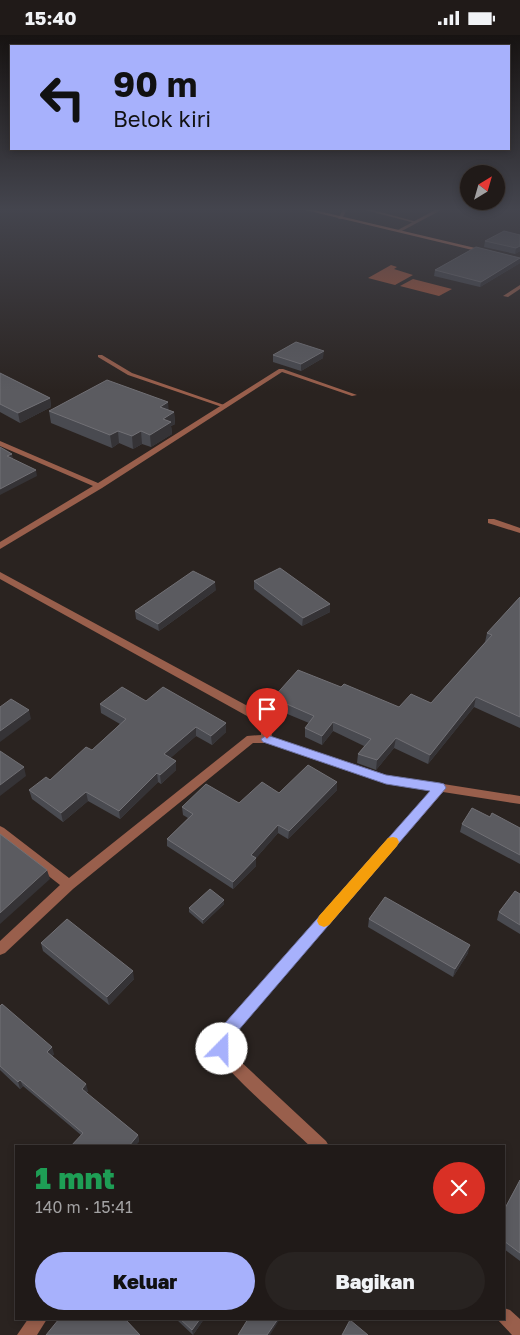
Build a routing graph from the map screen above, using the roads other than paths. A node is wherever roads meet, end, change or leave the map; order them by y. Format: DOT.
graph roads {
  1 [pos="520,287"];
  2 [pos="506,296"];
  3 [pos="100,356"];
  4 [pos="354,395"];
  5 [pos="224,406"];
  6 [pos="0,443"];
  7 [pos="99,486"];
  8 [pos="491,521"];
  9 [pos="520,531"];
  10 [pos="0,546"];
  11 [pos="0,575"];
  12 [pos="267,739"];
  13 [pos="440,788"];
  14 [pos="520,800"];
  15 [pos="0,831"];
  16 [pos="69,885"];
  17 [pos="0,949"];
  18 [pos="320,1145"];
  19 [pos="505,1317"];
  20 [pos="37,1320"];
  21 [pos="520,1331"];
  22 [pos="26,1335"];
  1 -- 2 [label="street"];
  3 -- 5 [label="street"];
  4 -- 5 [label="street"];
  5 -- 7 [label="street"];
  6 -- 7 [label="street"];
  7 -- 10 [label="street"];
  8 -- 9 [label="street"];
  11 -- 12 [label="street"];
  12 -- 13 [label="street"];
  12 -- 16 [label="street"];
  13 -- 14 [label="street"];
  13 -- 18 [label="street"];
  15 -- 16 [label="street"];
  16 -- 17 [label="street"];
  19 -- 21 [label="street"];
  20 -- 22 [label="street"];
}
